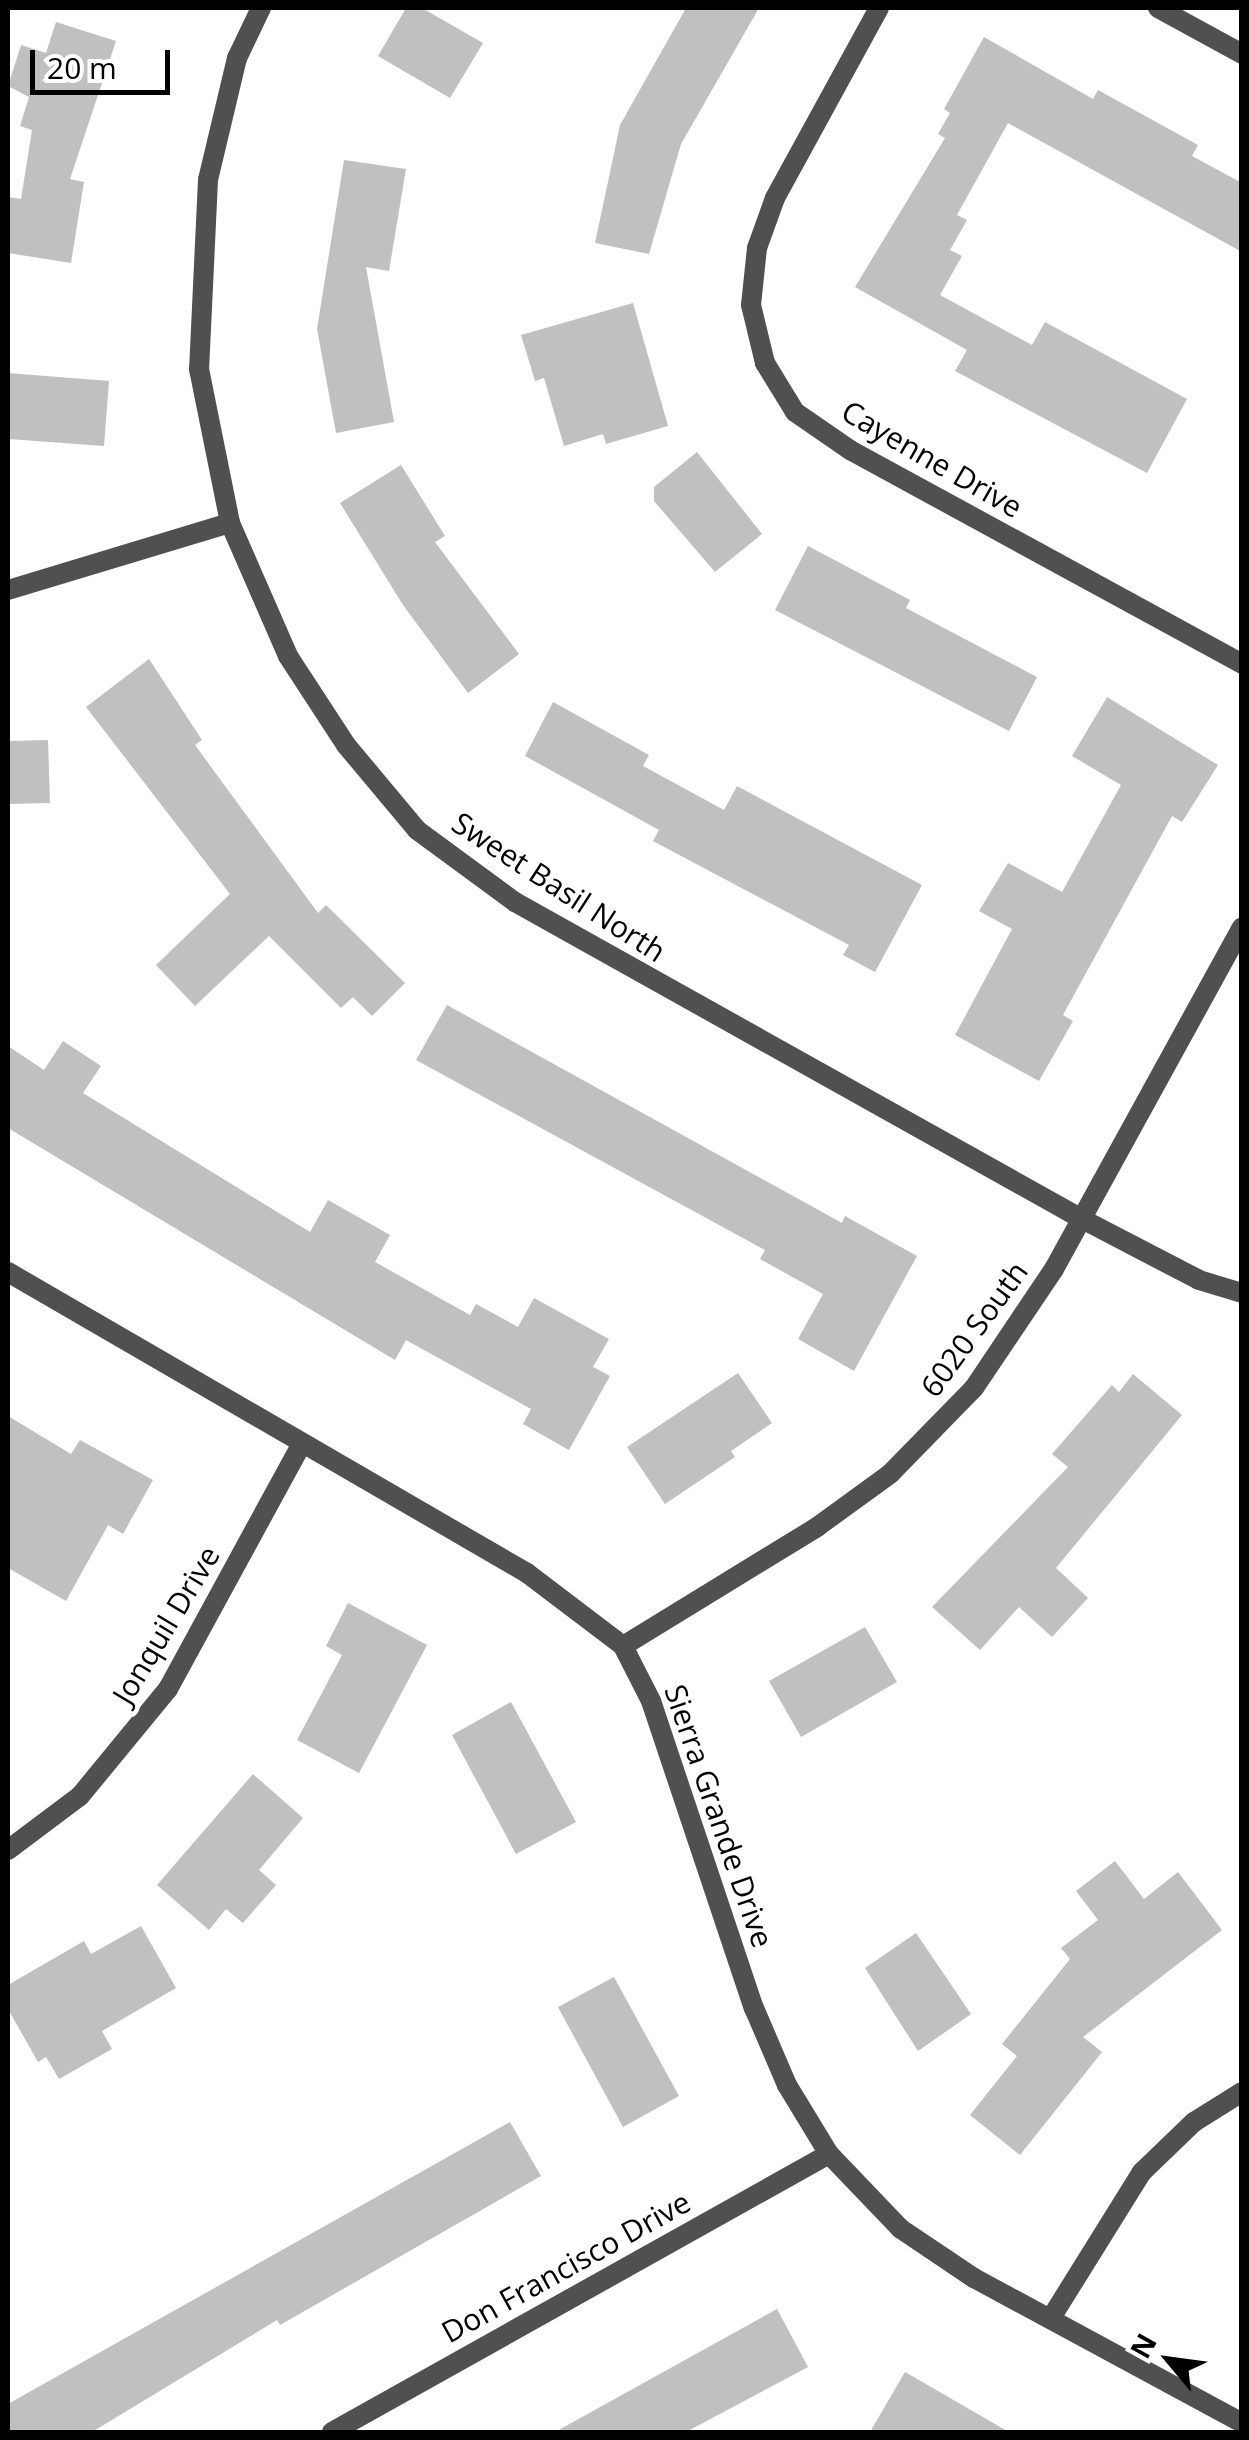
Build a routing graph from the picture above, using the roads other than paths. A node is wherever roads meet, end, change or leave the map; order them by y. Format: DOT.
graph roads {
  1 [pos="260,8"];
  2 [pos="879,8"];
  3 [pos="1158,8"];
  4 [pos="1242,54"];
  5 [pos="230,524"];
  6 [pos="8,590"];
  7 [pos="1242,664"];
  8 [pos="1242,927"];
  9 [pos="1082,1219"];
  10 [pos="8,1272"];
  11 [pos="1242,1294"];
  12 [pos="301,1445"];
  13 [pos="623,1646"];
  14 [pos="8,1850"];
  15 [pos="1242,2092"];
  16 [pos="828,2154"];
  17 [pos="1051,2318"];
  18 [pos="1242,2422"];
  19 [pos="332,2432"];
  1 -- 5 [label="street, Sweet Basil North"];
  2 -- 7 [label="street, Cayenne Drive"];
  3 -- 4 [label="street"];
  5 -- 6 [label="street"];
  5 -- 9 [label="street, Sweet Basil North"];
  8 -- 9 [label="street, 6020 South"];
  9 -- 11 [label="street, Sweet Basil North"];
  9 -- 13 [label="street, 6020 South"];
  10 -- 12 [label="street, Sierra Grande Drive"];
  12 -- 13 [label="street, Sierra Grande Drive"];
  12 -- 14 [label="street, Jonquil Drive"];
  13 -- 16 [label="street, Sierra Grande Drive"];
  15 -- 17 [label="street"];
  16 -- 17 [label="street, Sierra Grande Drive"];
  16 -- 19 [label="street, Don Francisco Drive"];
  17 -- 18 [label="street, Sierra Grande Drive"];
}
